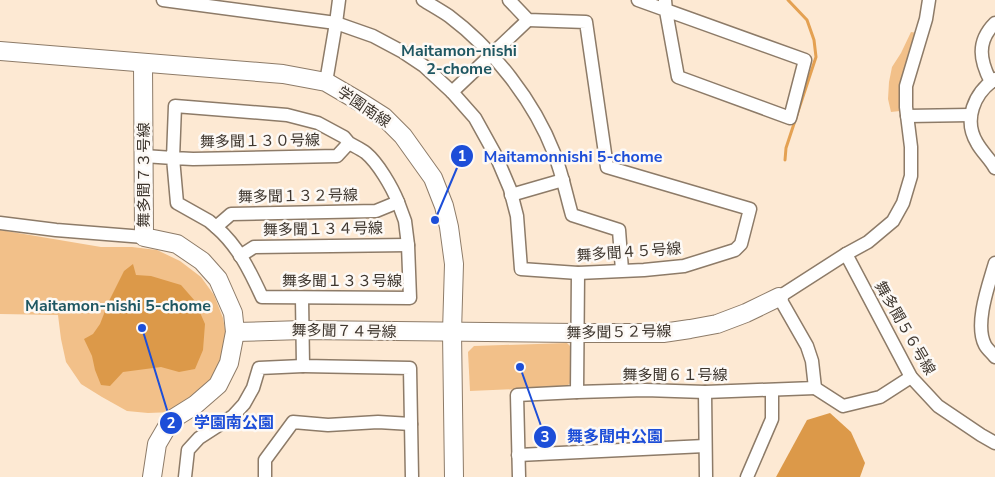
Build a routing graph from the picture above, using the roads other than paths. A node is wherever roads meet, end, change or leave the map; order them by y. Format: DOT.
graph roads {
  1 [pos="163,0"];
  2 [pos="339,0"];
  3 [pos="423,0"];
  4 [pos="509,0"];
  5 [pos="638,0"];
  6 [pos="929,0"];
  7 [pos="666,5"];
  8 [pos="528,20"];
  9 [pos="336,23"];
  10 [pos="995,23"];
  11 [pos="0,51"];
  12 [pos="492,54"];
  13 [pos="143,63"];
  14 [pos="993,80"];
  15 [pos="326,82"];
  16 [pos="452,92"];
  17 [pos="970,115"];
  18 [pos="907,116"];
  19 [pos="349,142"];
  20 [pos="144,156"];
  21 [pos="173,158"];
  22 [pos="995,168"];
  23 [pos="563,180"];
  24 [pos="511,195"];
  25 [pos="398,202"];
  26 [pos="0,223"];
  27 [pos="216,227"];
  28 [pos="144,236"];
  29 [pos="408,244"];
  30 [pos="846,254"];
  31 [pos="240,256"];
  32 [pos="995,262"];
  33 [pos="622,270"];
  34 [pos="578,273"];
  35 [pos="779,297"];
  36 [pos="302,298"];
  37 [pos="303,330"];
  38 [pos="235,332"];
  39 [pos="452,332"];
  40 [pos="577,333"];
  41 [pos="995,357"];
  42 [pos="303,366"];
  43 [pos="911,377"];
  44 [pos="815,388"];
  45 [pos="772,391"];
  46 [pos="577,392"];
  47 [pos="705,392"];
  48 [pos="411,424"];
  49 [pos="995,443"];
  50 [pos="705,446"];
  51 [pos="518,455"];
  52 [pos="152,477"];
  53 [pos="184,477"];
  54 [pos="265,477"];
  55 [pos="412,477"];
  56 [pos="454,477"];
  57 [pos="519,477"];
  58 [pos="706,477"];
  59 [pos="748,477"];
  1 -- 9 [label="street, 舞多聞４５号線"];
  2 -- 9 [label="street"];
  3 -- 12 [label="street"];
  4 -- 8 [label="street"];
  5 -- 7 [label="street"];
  6 -- 18 [label="street"];
  7 -- 7 [label="street"];
  8 -- 12 [label="street"];
  8 -- 33 [label="street, 舞多聞４５号線"];
  9 -- 15 [label="street"];
  9 -- 16 [label="street, 舞多聞４５号線"];
  10 -- 14 [label="street"];
  11 -- 13 [label="street, 学園南線"];
  12 -- 16 [label="street"];
  12 -- 23 [label="street"];
  13 -- 15 [label="street, 学園南線"];
  13 -- 20 [label="street, 舞多聞７３号線"];
  14 -- 17 [label="street"];
  15 -- 39 [label="street, 学園南線"];
  16 -- 24 [label="street, 舞多聞４５号線"];
  17 -- 18 [label="street"];
  17 -- 22 [label="street"];
  18 -- 30 [label="street"];
  19 -- 21 [label="street, 舞多聞１３０号線"];
  19 -- 21 [label="street, 舞多聞１３０号線"];
  19 -- 25 [label="street"];
  20 -- 21 [label="street, 舞多聞１３０号線"];
  20 -- 28 [label="street, 舞多聞７３号線"];
  21 -- 27 [label="street"];
  23 -- 24 [label="street"];
  23 -- 33 [label="street"];
  24 -- 34 [label="street, 舞多聞４５号線"];
  25 -- 27 [label="street, 舞多聞１３２号線"];
  25 -- 29 [label="street, 舞多聞１３３号線"];
  26 -- 28 [label="street"];
  27 -- 31 [label="street, 舞多聞１３３号線"];
  28 -- 38 [label="street, 舞多聞７３号線"];
  29 -- 31 [label="street, 舞多聞１３４号線"];
  29 -- 36 [label="street, 舞多聞１３３号線"];
  30 -- 35 [label="street"];
  30 -- 43 [label="street, 舞多聞５６号線"];
  31 -- 36 [label="street, 舞多聞１３３号線"];
  32 -- 41 [label="street"];
  33 -- 34 [label="street, 舞多聞４５号線"];
  34 -- 40 [label="street"];
  35 -- 40 [label="street, 舞多聞５２号線"];
  35 -- 44 [label="street"];
  36 -- 37 [label="street"];
  37 -- 38 [label="street, 舞多聞７４号線"];
  37 -- 39 [label="street, 舞多聞７４号線"];
  37 -- 42 [label="street"];
  38 -- 52 [label="street, 舞多聞７３号線"];
  39 -- 40 [label="street, 舞多聞５２号線"];
  39 -- 56 [label="street, 学園南線"];
  40 -- 46 [label="street"];
  42 -- 48 [label="street"];
  42 -- 53 [label="street"];
  43 -- 44 [label="street"];
  43 -- 49 [label="street, 舞多聞５６号線"];
  44 -- 45 [label="street, 舞多聞６１号線"];
  45 -- 47 [label="street, 舞多聞６１号線"];
  45 -- 59 [label="street"];
  46 -- 47 [label="street, 舞多聞６１号線"];
  46 -- 51 [label="street, 舞多聞６１号線"];
  47 -- 50 [label="street"];
  48 -- 54 [label="street"];
  48 -- 55 [label="street"];
  50 -- 51 [label="street"];
  50 -- 58 [label="street"];
  51 -- 57 [label="street, 舞多聞６１号線"];
}
